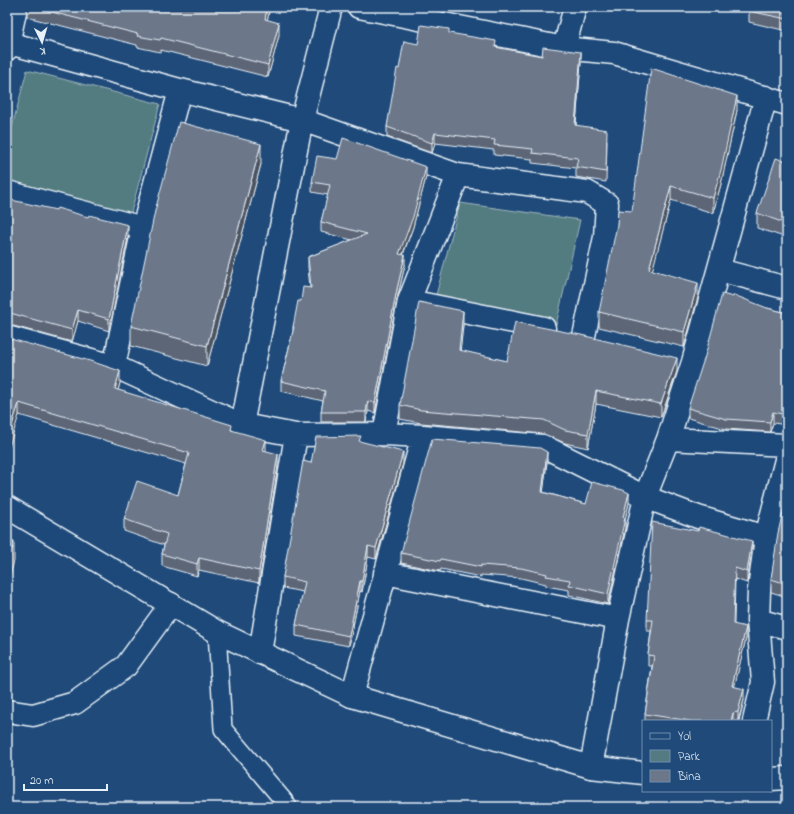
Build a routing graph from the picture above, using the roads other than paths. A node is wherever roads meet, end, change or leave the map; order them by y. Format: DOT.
graph roads {
  1 [pos="16,7"];
  2 [pos="332,7"];
  3 [pos="359,7"];
  4 [pos="575,7"];
  5 [pos="445,16"];
  6 [pos="8,46"];
  7 [pos="564,48"];
  8 [pos="180,90"];
  9 [pos="766,97"];
  10 [pos="787,104"];
  11 [pos="302,120"];
  12 [pos="458,175"];
  13 [pos="7,192"];
  14 [pos="143,228"];
  15 [pos="719,270"];
  16 [pos="787,288"];
  17 [pos="409,301"];
  18 [pos="7,337"];
  19 [pos="114,366"];
  20 [pos="242,425"];
  21 [pos="384,434"];
  22 [pos="296,435"];
  23 [pos="423,436"];
  24 [pos="668,439"];
  25 [pos="787,445"];
  26 [pos="787,456"];
  27 [pos="645,497"];
  28 [pos="7,507"];
  29 [pos="766,537"];
  30 [pos="385,574"];
  31 [pos="171,604"];
  32 [pos="618,619"];
  33 [pos="758,620"];
  34 [pos="787,628"];
  35 [pos="217,632"];
  36 [pos="260,653"];
  37 [pos="352,696"];
  38 [pos="7,712"];
  39 [pos="754,720"];
  40 [pos="591,767"];
  41 [pos="642,773"];
  42 [pos="772,778"];
  43 [pos="787,778"];
  44 [pos="288,807"];
  1 -- 6 [label="street"];
  2 -- 11 [label="street"];
  3 -- 5 [label="street"];
  4 -- 7 [label="street"];
  5 -- 7 [label="street"];
  6 -- 8 [label="street"];
  7 -- 9 [label="street"];
  8 -- 11 [label="street"];
  8 -- 14 [label="street"];
  9 -- 10 [label="street"];
  9 -- 15 [label="street"];
  11 -- 12 [label="street"];
  11 -- 20 [label="street"];
  12 -- 17 [label="street"];
  12 -- 17 [label="street"];
  13 -- 14 [label="street"];
  14 -- 19 [label="street"];
  15 -- 16 [label="street"];
  15 -- 24 [label="street"];
  17 -- 21 [label="street"];
  18 -- 19 [label="street"];
  19 -- 20 [label="street"];
  20 -- 22 [label="street"];
  21 -- 22 [label="street"];
  21 -- 23 [label="street"];
  22 -- 36 [label="street"];
  23 -- 27 [label="street"];
  23 -- 30 [label="street"];
  24 -- 25 [label="street"];
  24 -- 27 [label="street"];
  26 -- 29 [label="street"];
  27 -- 29 [label="street"];
  27 -- 32 [label="street"];
  28 -- 31 [label="street"];
  29 -- 33 [label="street"];
  30 -- 32 [label="street"];
  30 -- 37 [label="street"];
  31 -- 35 [label="street"];
  31 -- 38 [label="street"];
  32 -- 40 [label="street"];
  33 -- 34 [label="street"];
  33 -- 39 [label="street"];
  35 -- 36 [label="street"];
  35 -- 44 [label="lane"];
  36 -- 37 [label="street"];
  37 -- 40 [label="street"];
  40 -- 41 [label="street"];
  42 -- 43 [label="street"];
}
